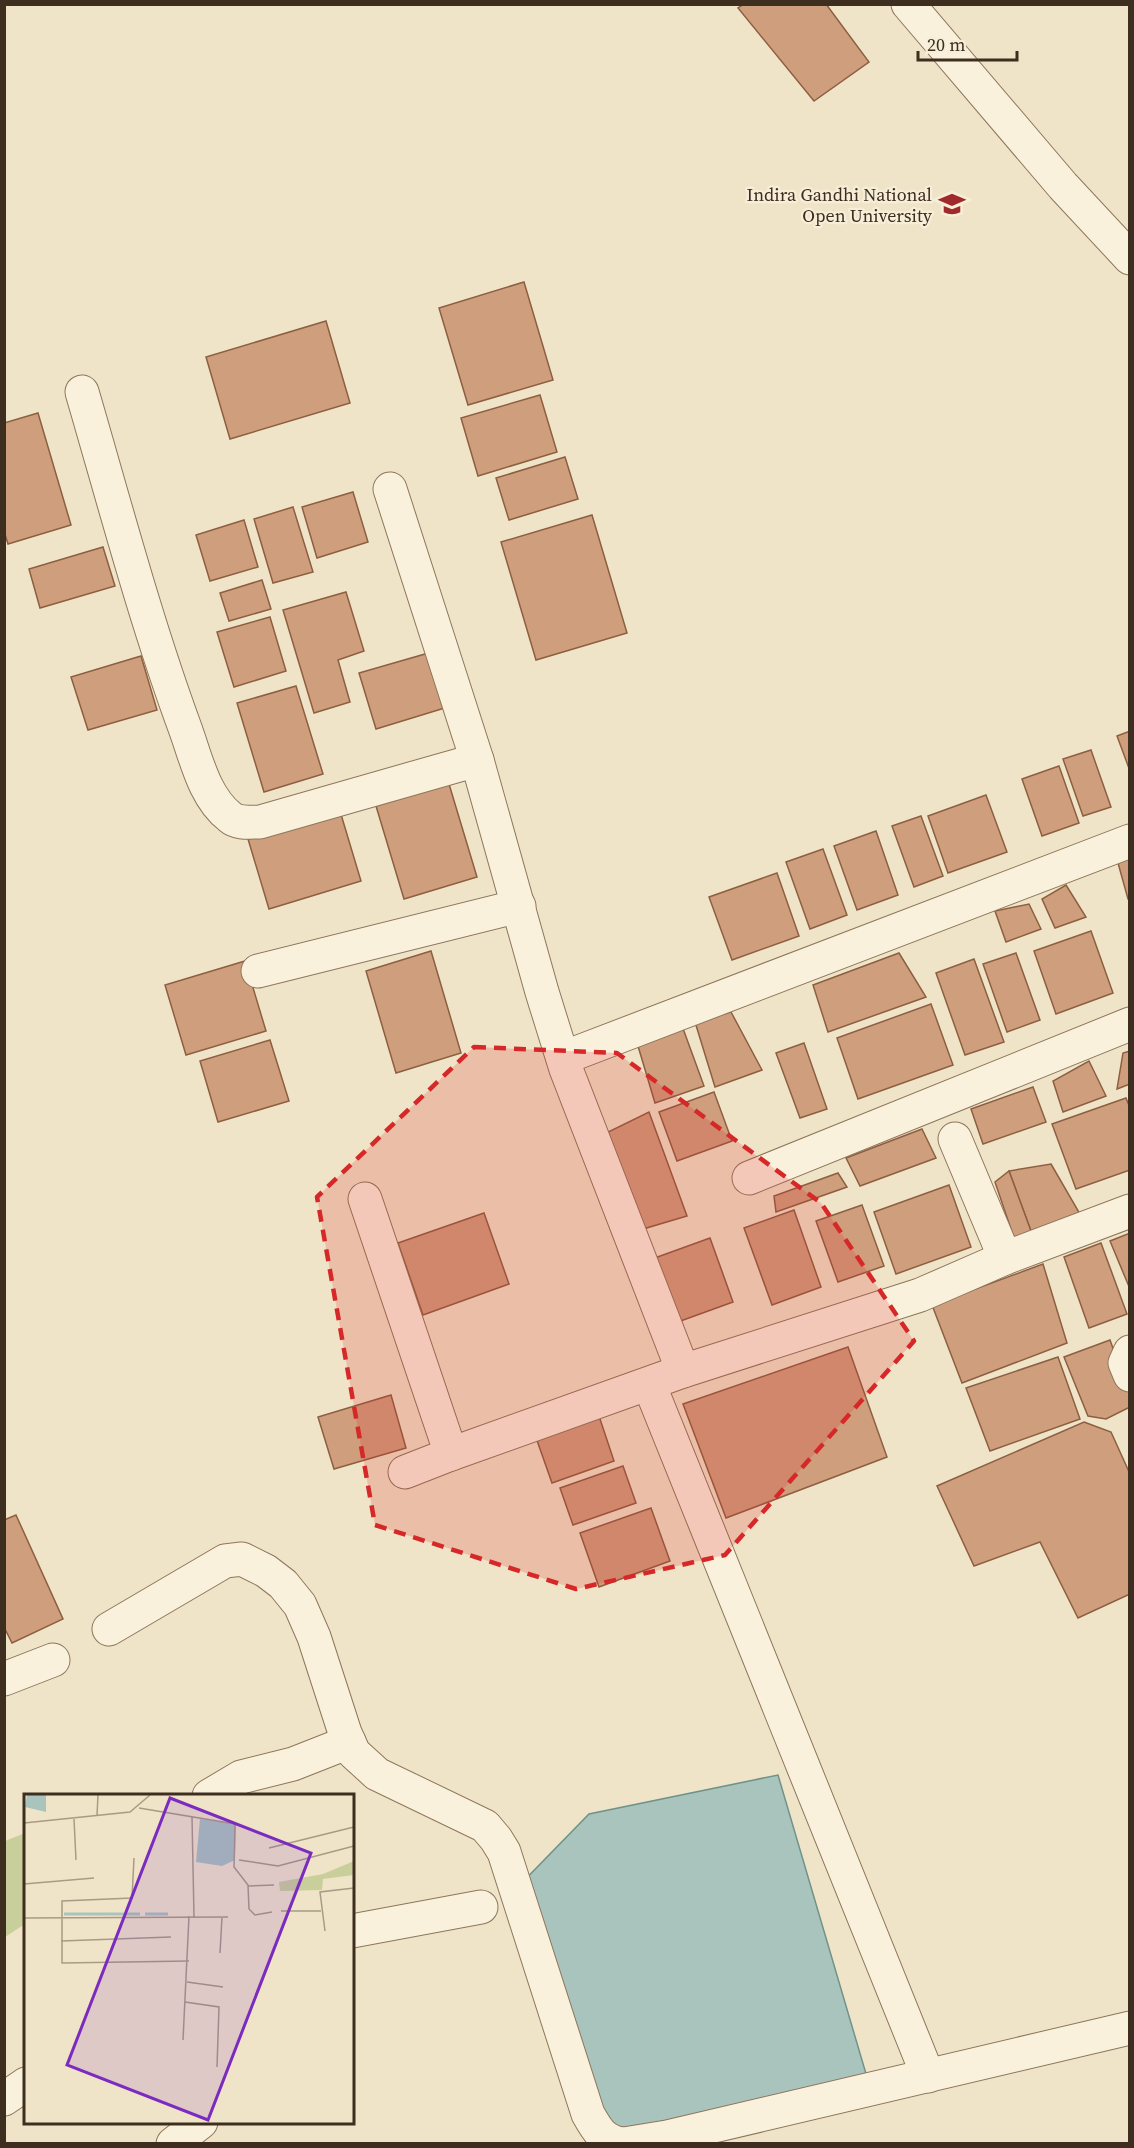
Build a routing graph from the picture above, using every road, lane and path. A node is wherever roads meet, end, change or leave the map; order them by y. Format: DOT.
graph roads {
  1 [pos="908,4"];
  2 [pos="1130,258"];
  3 [pos="82,392"];
  4 [pos="390,489"];
  5 [pos="477,760"];
  6 [pos="1130,841"];
  7 [pos="519,906"];
  8 [pos="258,971"];
  9 [pos="1130,1024"];
  10 [pos="563,1058"];
  11 [pos="955,1139"];
  12 [pos="749,1178"];
  13 [pos="365,1199"];
  14 [pos="1130,1211"];
  15 [pos="1005,1258"];
  16 [pos="1130,1352"];
  17 [pos="683,1371"];
  18 [pos="1130,1375"];
  19 [pos="649,1384"];
  20 [pos="451,1454"];
  21 [pos="405,1472"];
  22 [pos="109,1629"];
  23 [pos="53,1660"];
  24 [pos="4,1679"];
  25 [pos="349,1742"];
  26 [pos="212,1794"];
  27 [pos="481,1907"];
  28 [pos="354,1931"];
  29 [pos="1130,2028"];
  30 [pos="928,2076"];
  31 [pos="24,2085"];
  32 [pos="4,2098"];
  33 [pos="198,2124"];
  34 [pos="173,2144"];
  35 [pos="623,2144"];
  1 -- 2 [label="street"];
  3 -- 5 [label="street"];
  4 -- 5 [label="street"];
  5 -- 7 [label="street"];
  6 -- 10 [label="street"];
  7 -- 8 [label="street"];
  7 -- 10 [label="street"];
  9 -- 12 [label="street"];
  10 -- 17 [label="street"];
  11 -- 15 [label="street"];
  13 -- 20 [label="street"];
  14 -- 15 [label="street"];
  15 -- 17 [label="street"];
  16 -- 18 [label="street"];
  17 -- 19 [label="street"];
  19 -- 20 [label="street"];
  19 -- 30 [label="street"];
  20 -- 21 [label="street"];
  22 -- 25 [label="street"];
  23 -- 24 [label="street"];
  25 -- 26 [label="street"];
  25 -- 35 [label="street"];
  27 -- 28 [label="street"];
  29 -- 30 [label="street"];
  30 -- 35 [label="street"];
  31 -- 32 [label="street"];
  33 -- 34 [label="street"];
}
